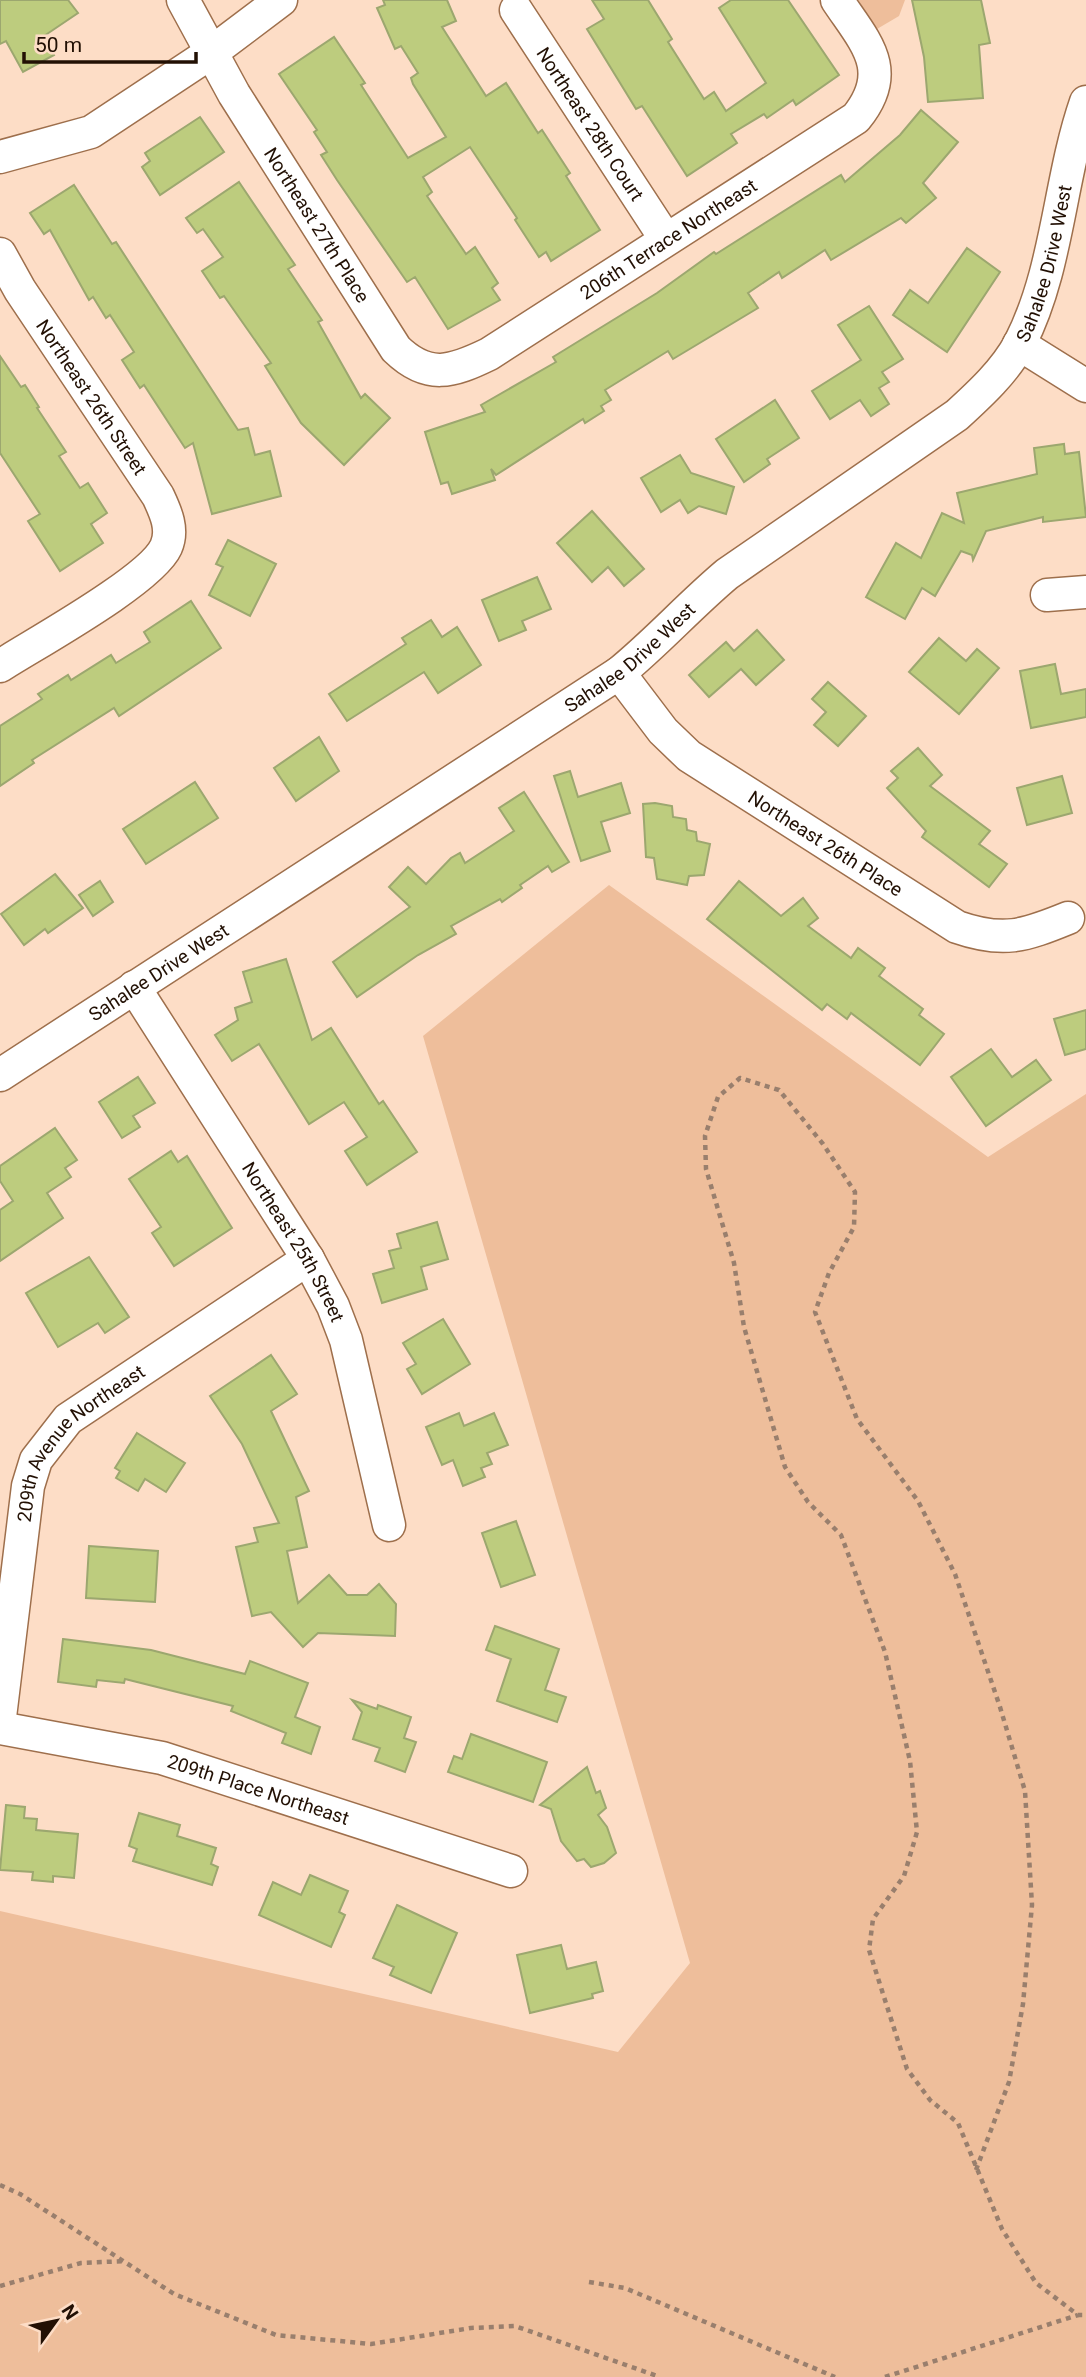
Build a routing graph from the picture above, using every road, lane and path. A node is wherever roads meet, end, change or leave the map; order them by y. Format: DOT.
graph roads {
  1 [pos="183,0"];
  2 [pos="281,0"];
  3 [pos="837,0"];
  4 [pos="516,10"];
  5 [pos="212,52"];
  6 [pos="1086,102"];
  7 [pos="0,157"];
  8 [pos="665,238"];
  9 [pos="0,254"];
  10 [pos="1019,344"];
  11 [pos="447,370"];
  12 [pos="1086,387"];
  13 [pos="1086,592"];
  14 [pos="1046,595"];
  15 [pos="0,666"];
  16 [pos="619,673"];
  17 [pos="1068,918"];
  18 [pos="134,987"];
  19 [pos="0,1075"];
  20 [pos="308,1259"];
  21 [pos="389,1525"];
  22 [pos="0,1717"];
  23 [pos="0,1728"];
  24 [pos="511,1871"];
  25 [pos="976,2170"];
  26 [pos="0,2185"];
  27 [pos="127,2261"];
  28 [pos="589,2282"];
  29 [pos="0,2286"];
  30 [pos="1078,2315"];
  31 [pos="1086,2315"];
  32 [pos="660,2377"];
  33 [pos="835,2377"];
  34 [pos="885,2377"];
  1 -- 5 [label="street, Northeast 27th Place"];
  2 -- 5 [label="street"];
  3 -- 8 [label="street, 206th Terrace Northeast"];
  4 -- 8 [label="street, Northeast 28th Court"];
  5 -- 7 [label="street"];
  5 -- 11 [label="street, Northeast 27th Place"];
  6 -- 10 [label="street, Sahalee Drive West"];
  8 -- 11 [label="street, 206th Terrace Northeast"];
  9 -- 15 [label="street, Northeast 26th Street"];
  10 -- 12 [label="street"];
  10 -- 16 [label="street, Sahalee Drive West"];
  13 -- 14 [label="street"];
  16 -- 17 [label="street, Northeast 26th Place"];
  16 -- 18 [label="street, Sahalee Drive West"];
  18 -- 19 [label="street, Sahalee Drive West"];
  18 -- 20 [label="street, Northeast 25th Street"];
  20 -- 21 [label="street, Northeast 25th Street"];
  20 -- 22 [label="street, 209th Avenue Northeast"];
  23 -- 24 [label="street, 209th Place Northeast"];
  25 -- 25 [label="path"];
  25 -- 30 [label="path"];
  26 -- 27 [label="path"];
  27 -- 29 [label="path"];
  27 -- 32 [label="path"];
  28 -- 33 [label="path"];
  30 -- 31 [label="path"];
  30 -- 34 [label="path"];
}
